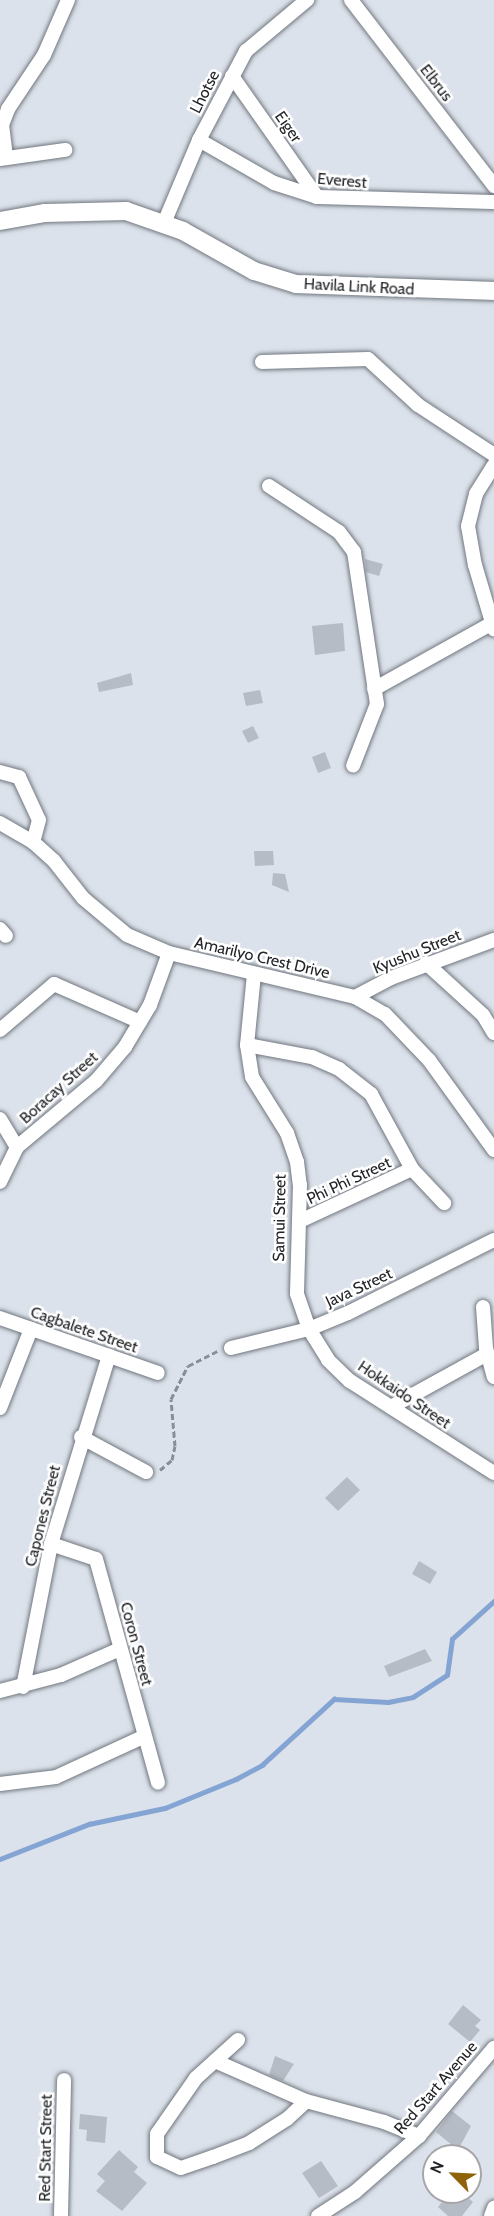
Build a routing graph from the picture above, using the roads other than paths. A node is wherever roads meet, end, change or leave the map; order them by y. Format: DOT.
graph roads {
  1 [pos="68,0"];
  2 [pos="307,0"];
  3 [pos="351,0"];
  4 [pos="232,76"];
  5 [pos="199,140"];
  6 [pos="65,150"];
  7 [pos="3,158"];
  8 [pos="494,186"];
  9 [pos="316,197"];
  10 [pos="494,202"];
  11 [pos="0,221"];
  12 [pos="164,223"];
  13 [pos="494,291"];
  14 [pos="262,362"];
  15 [pos="494,455"];
  16 [pos="494,465"];
  17 [pos="269,486"];
  18 [pos="492,626"];
  19 [pos="374,689"];
  20 [pos="353,766"];
  21 [pos="0,772"];
  22 [pos="0,824"];
  23 [pos="33,842"];
  24 [pos="494,940"];
  25 [pos="169,953"];
  26 [pos="426,963"];
  27 [pos="254,974"];
  28 [pos="355,998"];
  29 [pos="140,1022"];
  30 [pos="0,1030"];
  31 [pos="494,1033"];
  32 [pos="246,1045"];
  33 [pos="0,1119"];
  34 [pos="17,1147"];
  35 [pos="494,1150"];
  36 [pos="412,1169"];
  37 [pos="0,1182"];
  38 [pos="444,1203"];
  39 [pos="300,1221"];
  40 [pos="494,1240"];
  41 [pos="483,1307"];
  42 [pos="0,1318"];
  43 [pos="31,1329"];
  44 [pos="309,1329"];
  45 [pos="231,1348"];
  46 [pos="487,1354"];
  47 [pos="109,1356"];
  48 [pos="158,1373"];
  49 [pos="494,1377"];
  50 [pos="391,1407"];
  51 [pos="0,1408"];
  52 [pos="81,1437"];
  53 [pos="146,1472"];
  54 [pos="494,1473"];
  55 [pos="51,1544"];
  56 [pos="120,1649"];
  57 [pos="22,1688"];
  58 [pos="0,1691"];
  59 [pos="143,1737"];
  60 [pos="158,1783"];
  61 [pos="0,1784"];
  62 [pos="238,2040"];
  63 [pos="494,2048"];
  64 [pos="215,2061"];
  65 [pos="64,2080"];
  66 [pos="306,2101"];
  67 [pos="419,2136"];
  68 [pos="494,2208"];
  69 [pos="61,2216"];
  70 [pos="318,2216"];
  71 [pos="491,2216"];
  1 -- 7 [label="street"];
  2 -- 4 [label="street, Lhotse"];
  3 -- 8 [label="street, Elbrus"];
  4 -- 5 [label="street, Lhotse"];
  4 -- 9 [label="street, Eiger"];
  5 -- 9 [label="street, Everest"];
  5 -- 12 [label="street, Lhotse"];
  6 -- 7 [label="street"];
  9 -- 10 [label="street, Everest"];
  11 -- 12 [label="street, Havila Link Road"];
  12 -- 13 [label="street, Havila Link Road"];
  14 -- 15 [label="street"];
  16 -- 18 [label="street"];
  17 -- 19 [label="street"];
  18 -- 19 [label="street"];
  19 -- 20 [label="street"];
  21 -- 23 [label="street"];
  22 -- 23 [label="street, Amarilyo Crest Drive"];
  23 -- 25 [label="street, Amarilyo Crest Drive"];
  24 -- 26 [label="street, Kyushu Street"];
  25 -- 27 [label="street, Amarilyo Crest Drive"];
  25 -- 29 [label="street, Boracay Street"];
  26 -- 28 [label="street, Kyushu Street"];
  26 -- 31 [label="street"];
  27 -- 28 [label="street, Amarilyo Crest Drive"];
  27 -- 32 [label="street, Samui Street"];
  28 -- 35 [label="street, Amarilyo Crest Drive"];
  29 -- 30 [label="street"];
  29 -- 34 [label="street, Boracay Street"];
  32 -- 36 [label="street"];
  32 -- 39 [label="street, Samui Street"];
  33 -- 34 [label="street"];
  34 -- 37 [label="street, Boracay Street"];
  36 -- 38 [label="street"];
  36 -- 39 [label="street, Phi Phi Street"];
  39 -- 44 [label="street, Samui Street"];
  40 -- 44 [label="street, Java Street"];
  41 -- 46 [label="street"];
  42 -- 43 [label="street, Cagbalete Street"];
  43 -- 47 [label="street, Cagbalete Street"];
  43 -- 51 [label="street"];
  44 -- 45 [label="street, Java Street"];
  44 -- 50 [label="street, Hokkaido Street"];
  46 -- 49 [label="street"];
  46 -- 50 [label="street"];
  47 -- 48 [label="street, Cagbalete Street"];
  47 -- 52 [label="street, Capones Street"];
  50 -- 54 [label="street, Hokkaido Street"];
  52 -- 53 [label="street"];
  52 -- 55 [label="street, Capones Street"];
  55 -- 56 [label="street, Coron Street"];
  55 -- 57 [label="street, Capones Street"];
  56 -- 57 [label="street"];
  56 -- 59 [label="street, Coron Street"];
  57 -- 58 [label="street"];
  59 -- 60 [label="street, Coron Street"];
  59 -- 61 [label="street"];
  62 -- 64 [label="street"];
  63 -- 67 [label="street, Red Start Avenue"];
  64 -- 66 [label="street"];
  64 -- 66 [label="street"];
  65 -- 69 [label="street, Red Start Street"];
  66 -- 67 [label="street"];
  67 -- 70 [label="street, Red Start Avenue"];
  68 -- 71 [label="street"];
}
